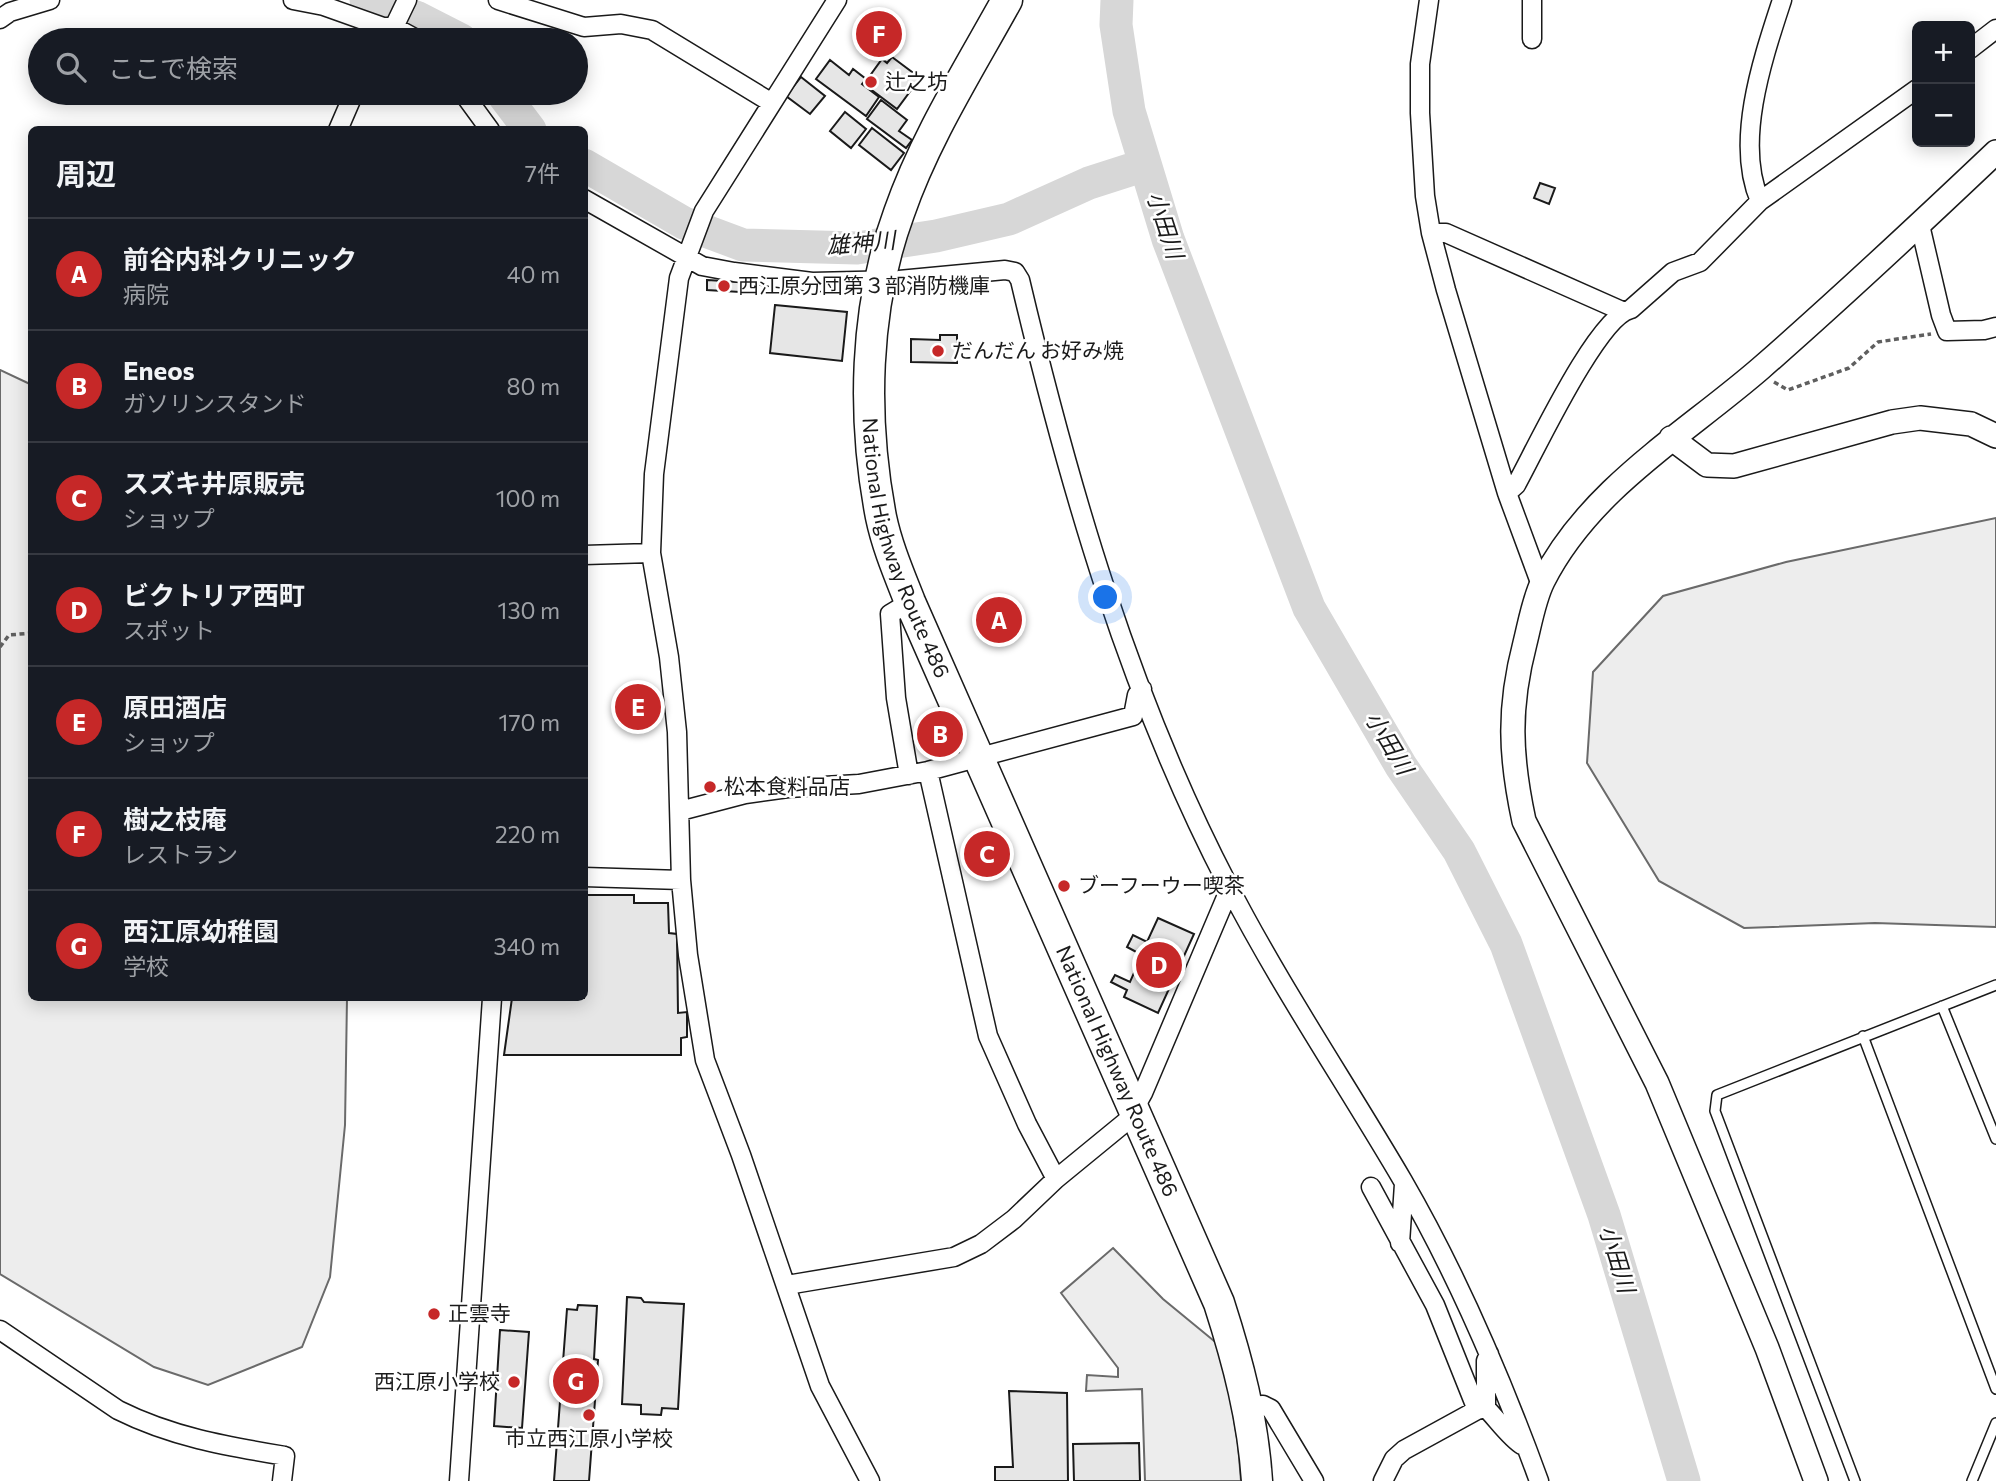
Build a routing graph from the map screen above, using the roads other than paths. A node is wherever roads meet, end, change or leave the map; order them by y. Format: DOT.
graph roads {
  1 [pos="50,0"];
  2 [pos="293,0"];
  3 [pos="407,0"];
  4 [pos="498,0"];
  5 [pos="837,0"];
  6 [pos="1007,0"];
  7 [pos="1429,0"];
  8 [pos="1532,0"];
  9 [pos="1782,0"];
  10 [pos="0,19"];
  11 [pos="388,28"];
  12 [pos="1996,29"];
  13 [pos="1532,39"];
  14 [pos="1975,45"];
  15 [pos="1912,93"];
  16 [pos="772,103"];
  17 [pos="349,105"];
  18 [pos="472,105"];
  19 [pos="340,126"];
  20 [pos="487,126"];
  21 [pos="1996,152"];
  22 [pos="588,201"];
  23 [pos="1760,201"];
  24 [pos="1920,225"];
  25 [pos="1431,233"];
  26 [pos="687,254"];
  27 [pos="881,276"];
  28 [pos="1622,311"];
  29 [pos="1996,327"];
  30 [pos="1996,436"];
  31 [pos="1671,438"];
  32 [pos="1507,493"];
  33 [pos="651,553"];
  34 [pos="588,555"];
  35 [pos="1541,584"];
  36 [pos="910,602"];
  37 [pos="1142,689"];
  38 [pos="980,757"];
  39 [pos="928,771"];
  40 [pos="909,775"];
  41 [pos="680,811"];
  42 [pos="588,877"];
  43 [pos="681,880"];
  44 [pos="1230,888"];
  45 [pos="1996,985"];
  46 [pos="492,1001"];
  47 [pos="1942,1006"];
  48 [pos="1863,1036"];
  49 [pos="1133,1108"];
  50 [pos="1996,1139"];
  51 [pos="1056,1179"];
  52 [pos="1404,1183"];
  53 [pos="1371,1188"];
  54 [pos="1400,1243"];
  55 [pos="786,1285"];
  56 [pos="0,1330"];
  57 [pos="1490,1353"];
  58 [pos="1996,1389"];
  59 [pos="1248,1406"];
  60 [pos="1481,1409"];
  61 [pos="1996,1423"];
  62 [pos="1527,1448"];
  63 [pos="282,1481"];
  64 [pos="459,1481"];
  65 [pos="870,1481"];
  66 [pos="1257,1481"];
  67 [pos="1314,1481"];
  68 [pos="1383,1481"];
  69 [pos="1539,1481"];
  70 [pos="1816,1481"];
  71 [pos="1855,1481"];
  72 [pos="1972,1481"];
  1 -- 10 [label="street"];
  2 -- 11 [label="street"];
  3 -- 11 [label="street"];
  4 -- 16 [label="street"];
  5 -- 16 [label="street"];
  6 -- 27 [label="highway, National Highway Route 486"];
  7 -- 25 [label="street"];
  8 -- 13 [label="street"];
  9 -- 23 [label="street"];
  12 -- 14 [label="street"];
  15 -- 23 [label="street"];
  16 -- 26 [label="street"];
  17 -- 19 [label="street"];
  18 -- 20 [label="street"];
  21 -- 24 [label="street"];
  22 -- 26 [label="street"];
  23 -- 28 [label="street"];
  24 -- 29 [label="street"];
  24 -- 31 [label="street"];
  25 -- 28 [label="street"];
  25 -- 32 [label="street"];
  26 -- 27 [label="street"];
  26 -- 33 [label="street"];
  27 -- 36 [label="highway, National Highway Route 486"];
  27 -- 37 [label="street"];
  28 -- 32 [label="street"];
  30 -- 31 [label="street"];
  31 -- 35 [label="street"];
  32 -- 35 [label="street"];
  33 -- 34 [label="street"];
  33 -- 41 [label="street"];
  35 -- 70 [label="street"];
  36 -- 38 [label="highway, National Highway Route 486"];
  36 -- 40 [label="street"];
  37 -- 38 [label="street"];
  37 -- 44 [label="street"];
  38 -- 39 [label="street"];
  38 -- 49 [label="highway, National Highway Route 486"];
  39 -- 40 [label="street"];
  39 -- 51 [label="street"];
  40 -- 41 [label="street"];
  41 -- 43 [label="street"];
  42 -- 43 [label="street"];
  43 -- 55 [label="street"];
  44 -- 49 [label="street"];
  44 -- 52 [label="street"];
  45 -- 47 [label="lane"];
  46 -- 64 [label="street"];
  47 -- 48 [label="lane"];
  47 -- 50 [label="lane"];
  48 -- 58 [label="lane"];
  48 -- 71 [label="lane"];
  49 -- 51 [label="street"];
  49 -- 59 [label="highway, National Highway Route 486"];
  51 -- 55 [label="street"];
  52 -- 54 [label="street"];
  52 -- 57 [label="street"];
  53 -- 54 [label="street"];
  54 -- 60 [label="street"];
  55 -- 65 [label="street"];
  56 -- 63 [label="street"];
  57 -- 60 [label="street"];
  57 -- 62 [label="street"];
  59 -- 66 [label="highway, National Highway Route 486"];
  59 -- 67 [label="street"];
  60 -- 62 [label="street"];
  60 -- 68 [label="street"];
  61 -- 72 [label="lane"];
  62 -- 69 [label="street"];
}
